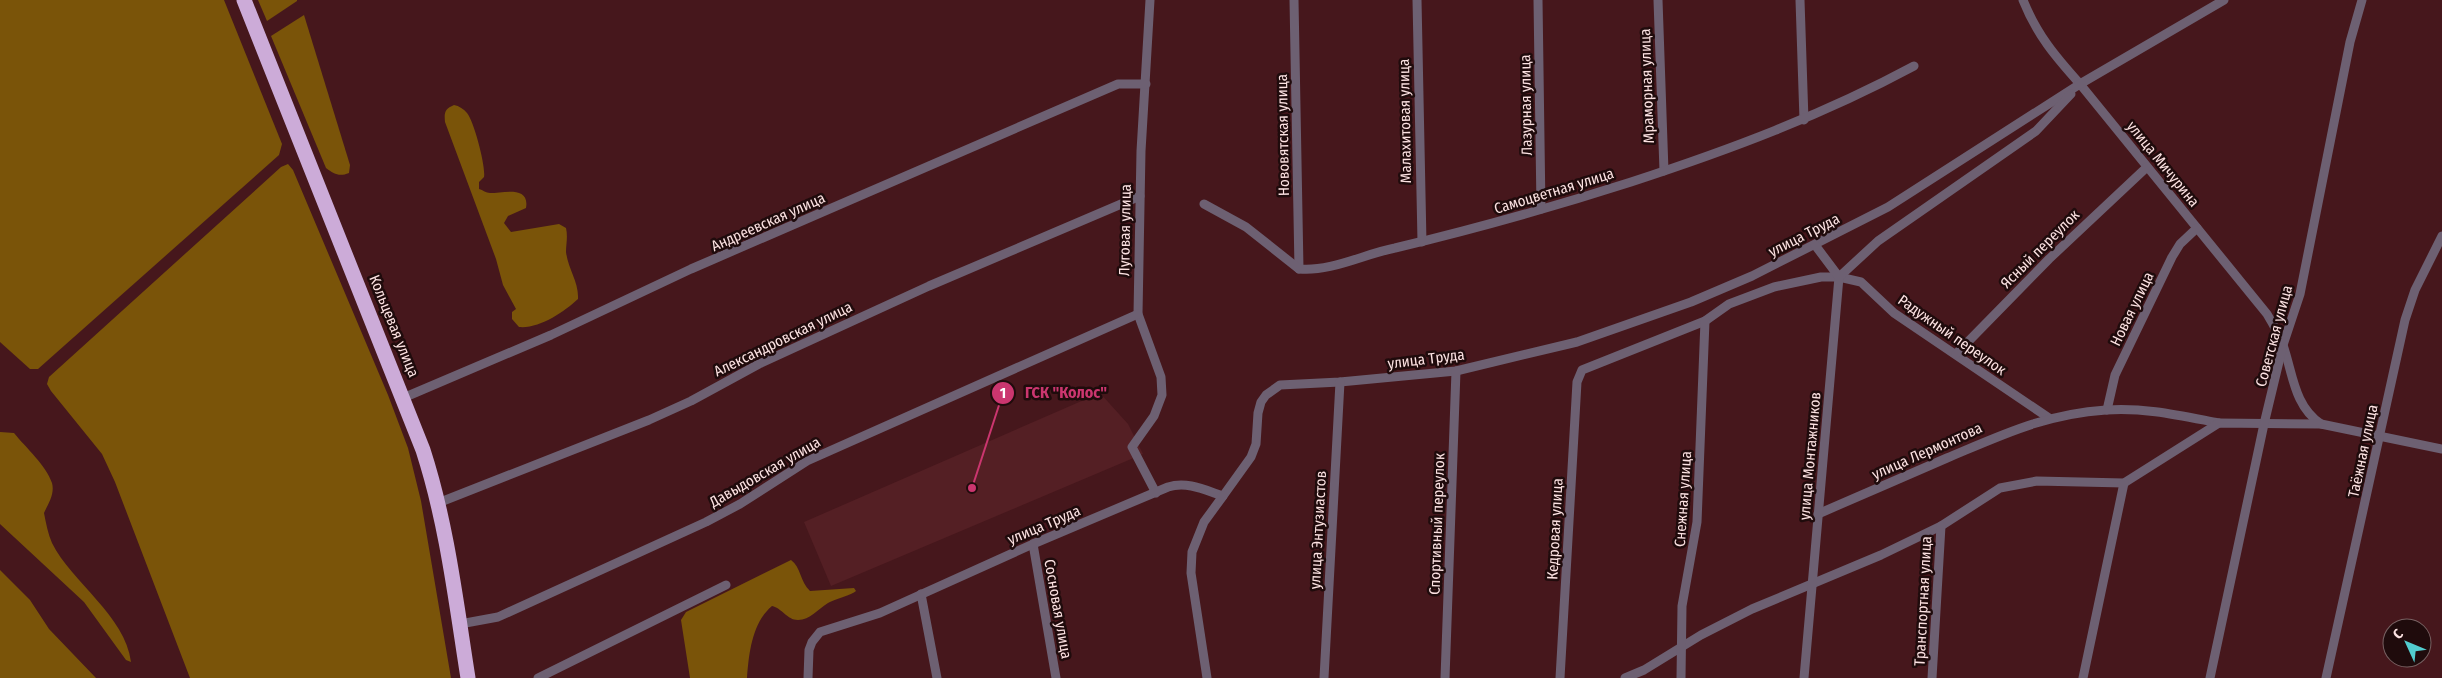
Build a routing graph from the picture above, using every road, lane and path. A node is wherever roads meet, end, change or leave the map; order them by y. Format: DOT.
graph roads {
  1 [pos="244,0"];
  2 [pos="1150,0"];
  3 [pos="1294,0"];
  4 [pos="1417,0"];
  5 [pos="1538,0"];
  6 [pos="1658,0"];
  7 [pos="1800,0"];
  8 [pos="2022,0"];
  9 [pos="2224,0"];
  10 [pos="2362,0"];
  11 [pos="1914,66"];
  12 [pos="1146,84"];
  13 [pos="2080,84"];
  14 [pos="1804,120"];
  15 [pos="2147,167"];
  16 [pos="1664,171"];
  17 [pos="1140,196"];
  18 [pos="1204,204"];
  19 [pos="1541,209"];
  20 [pos="2197,228"];
  21 [pos="2442,236"];
  22 [pos="1422,242"];
  23 [pos="1815,245"];
  24 [pos="1299,268"];
  25 [pos="1839,277"];
  26 [pos="1138,314"];
  27 [pos="1705,321"];
  28 [pos="2283,345"];
  29 [pos="1956,354"];
  30 [pos="1456,370"];
  31 [pos="1340,382"];
  32 [pos="403,398"];
  33 [pos="2107,410"];
  34 [pos="2049,418"];
  35 [pos="2219,423"];
  36 [pos="2264,424"];
  37 [pos="2321,424"];
  38 [pos="2381,436"];
  39 [pos="2442,449"];
  40 [pos="2124,483"];
  41 [pos="1156,493"];
  42 [pos="1223,496"];
  43 [pos="438,503"];
  44 [pos="1818,514"];
  45 [pos="1942,526"];
  46 [pos="1032,544"];
  47 [pos="726,585"];
  48 [pos="1812,585"];
  49 [pos="921,594"];
  50 [pos="460,624"];
  51 [pos="1681,646"];
  52 [pos="468,678"];
  53 [pos="538,678"];
  54 [pos="808,678"];
  55 [pos="937,678"];
  56 [pos="1056,678"];
  57 [pos="1207,678"];
  58 [pos="1324,678"];
  59 [pos="1445,678"];
  60 [pos="1560,678"];
  61 [pos="1625,678"];
  62 [pos="1681,678"];
  63 [pos="1804,678"];
  64 [pos="1932,678"];
  65 [pos="2083,678"];
  66 [pos="2210,678"];
  67 [pos="2326,678"];
  1 -- 32 [label="highway, Кольцевая улица"];
  2 -- 12 [label="street, Луговая улица"];
  3 -- 24 [label="street, Нововятская улица"];
  4 -- 22 [label="street, Малахитовая улица"];
  5 -- 19 [label="street, Лазурная улица"];
  6 -- 16 [label="street, Мраморная улица"];
  7 -- 14 [label="street"];
  8 -- 13 [label="street, улица Мичурина"];
  9 -- 13 [label="street, улица Труда"];
  10 -- 28 [label="street, Советская улица"];
  11 -- 14 [label="street, Самоцветная улица"];
  12 -- 17 [label="street, Луговая улица"];
  12 -- 32 [label="street, Андреевская улица"];
  13 -- 15 [label="street, улица Мичурина"];
  13 -- 23 [label="street, улица Труда"];
  13 -- 25 [label="street, улица Труда"];
  14 -- 16 [label="street, Самоцветная улица"];
  15 -- 20 [label="street, улица Мичурина"];
  15 -- 29 [label="street, Ясный переулок"];
  16 -- 19 [label="street, Самоцветная улица"];
  17 -- 26 [label="street, Луговая улица"];
  17 -- 43 [label="street, Александровская улица"];
  18 -- 24 [label="street"];
  19 -- 22 [label="street, Самоцветная улица"];
  20 -- 28 [label="street, улица Мичурина"];
  20 -- 33 [label="street, Новая улица"];
  21 -- 38 [label="street, Таёжная улица"];
  22 -- 24 [label="street, Самоцветная улица"];
  23 -- 25 [label="street"];
  23 -- 30 [label="street, улица Труда"];
  25 -- 27 [label="street"];
  25 -- 29 [label="street, Радужный переулок"];
  25 -- 44 [label="street, улица Монтажников"];
  26 -- 41 [label="street, Луговая улица"];
  26 -- 50 [label="street, Давыдовская улица"];
  27 -- 51 [label="street, Снежная улица"];
  27 -- 60 [label="street, Кедровая улица"];
  28 -- 36 [label="street, Советская улица"];
  28 -- 37 [label="street, улица Мичурина"];
  29 -- 34 [label="street, Радужный переулок"];
  30 -- 31 [label="street, улица Труда"];
  30 -- 59 [label="street, Спортивный переулок"];
  31 -- 42 [label="street, улица Труда"];
  31 -- 58 [label="street, улица Энтузиастов"];
  32 -- 43 [label="highway, Кольцевая улица"];
  33 -- 34 [label="street, улица Лермонтова"];
  33 -- 35 [label="street, улица Лермонтова"];
  34 -- 44 [label="street, улица Лермонтова"];
  35 -- 36 [label="street, улица Лермонтова"];
  35 -- 40 [label="street"];
  36 -- 37 [label="street, улица Лермонтова"];
  36 -- 66 [label="street, Советская улица"];
  37 -- 38 [label="street, улица Лермонтова"];
  38 -- 39 [label="street, улица Лермонтова"];
  38 -- 67 [label="street, Таёжная улица"];
  40 -- 45 [label="street"];
  40 -- 65 [label="street"];
  41 -- 42 [label="street, улица Труда"];
  41 -- 46 [label="street, улица Труда"];
  42 -- 57 [label="street"];
  43 -- 50 [label="highway, Кольцевая улица"];
  44 -- 48 [label="street, улица Монтажников"];
  45 -- 48 [label="street"];
  45 -- 64 [label="street, Транспортная улица"];
  46 -- 49 [label="street, улица Труда"];
  46 -- 56 [label="street, Сосновая улица"];
  47 -- 53 [label="street"];
  48 -- 51 [label="street"];
  48 -- 63 [label="street, улица Монтажников"];
  49 -- 54 [label="street, улица Труда"];
  49 -- 55 [label="street"];
  50 -- 52 [label="highway, Кольцевая улица"];
  51 -- 61 [label="street"];
  51 -- 62 [label="street, Снежная улица"];
}
